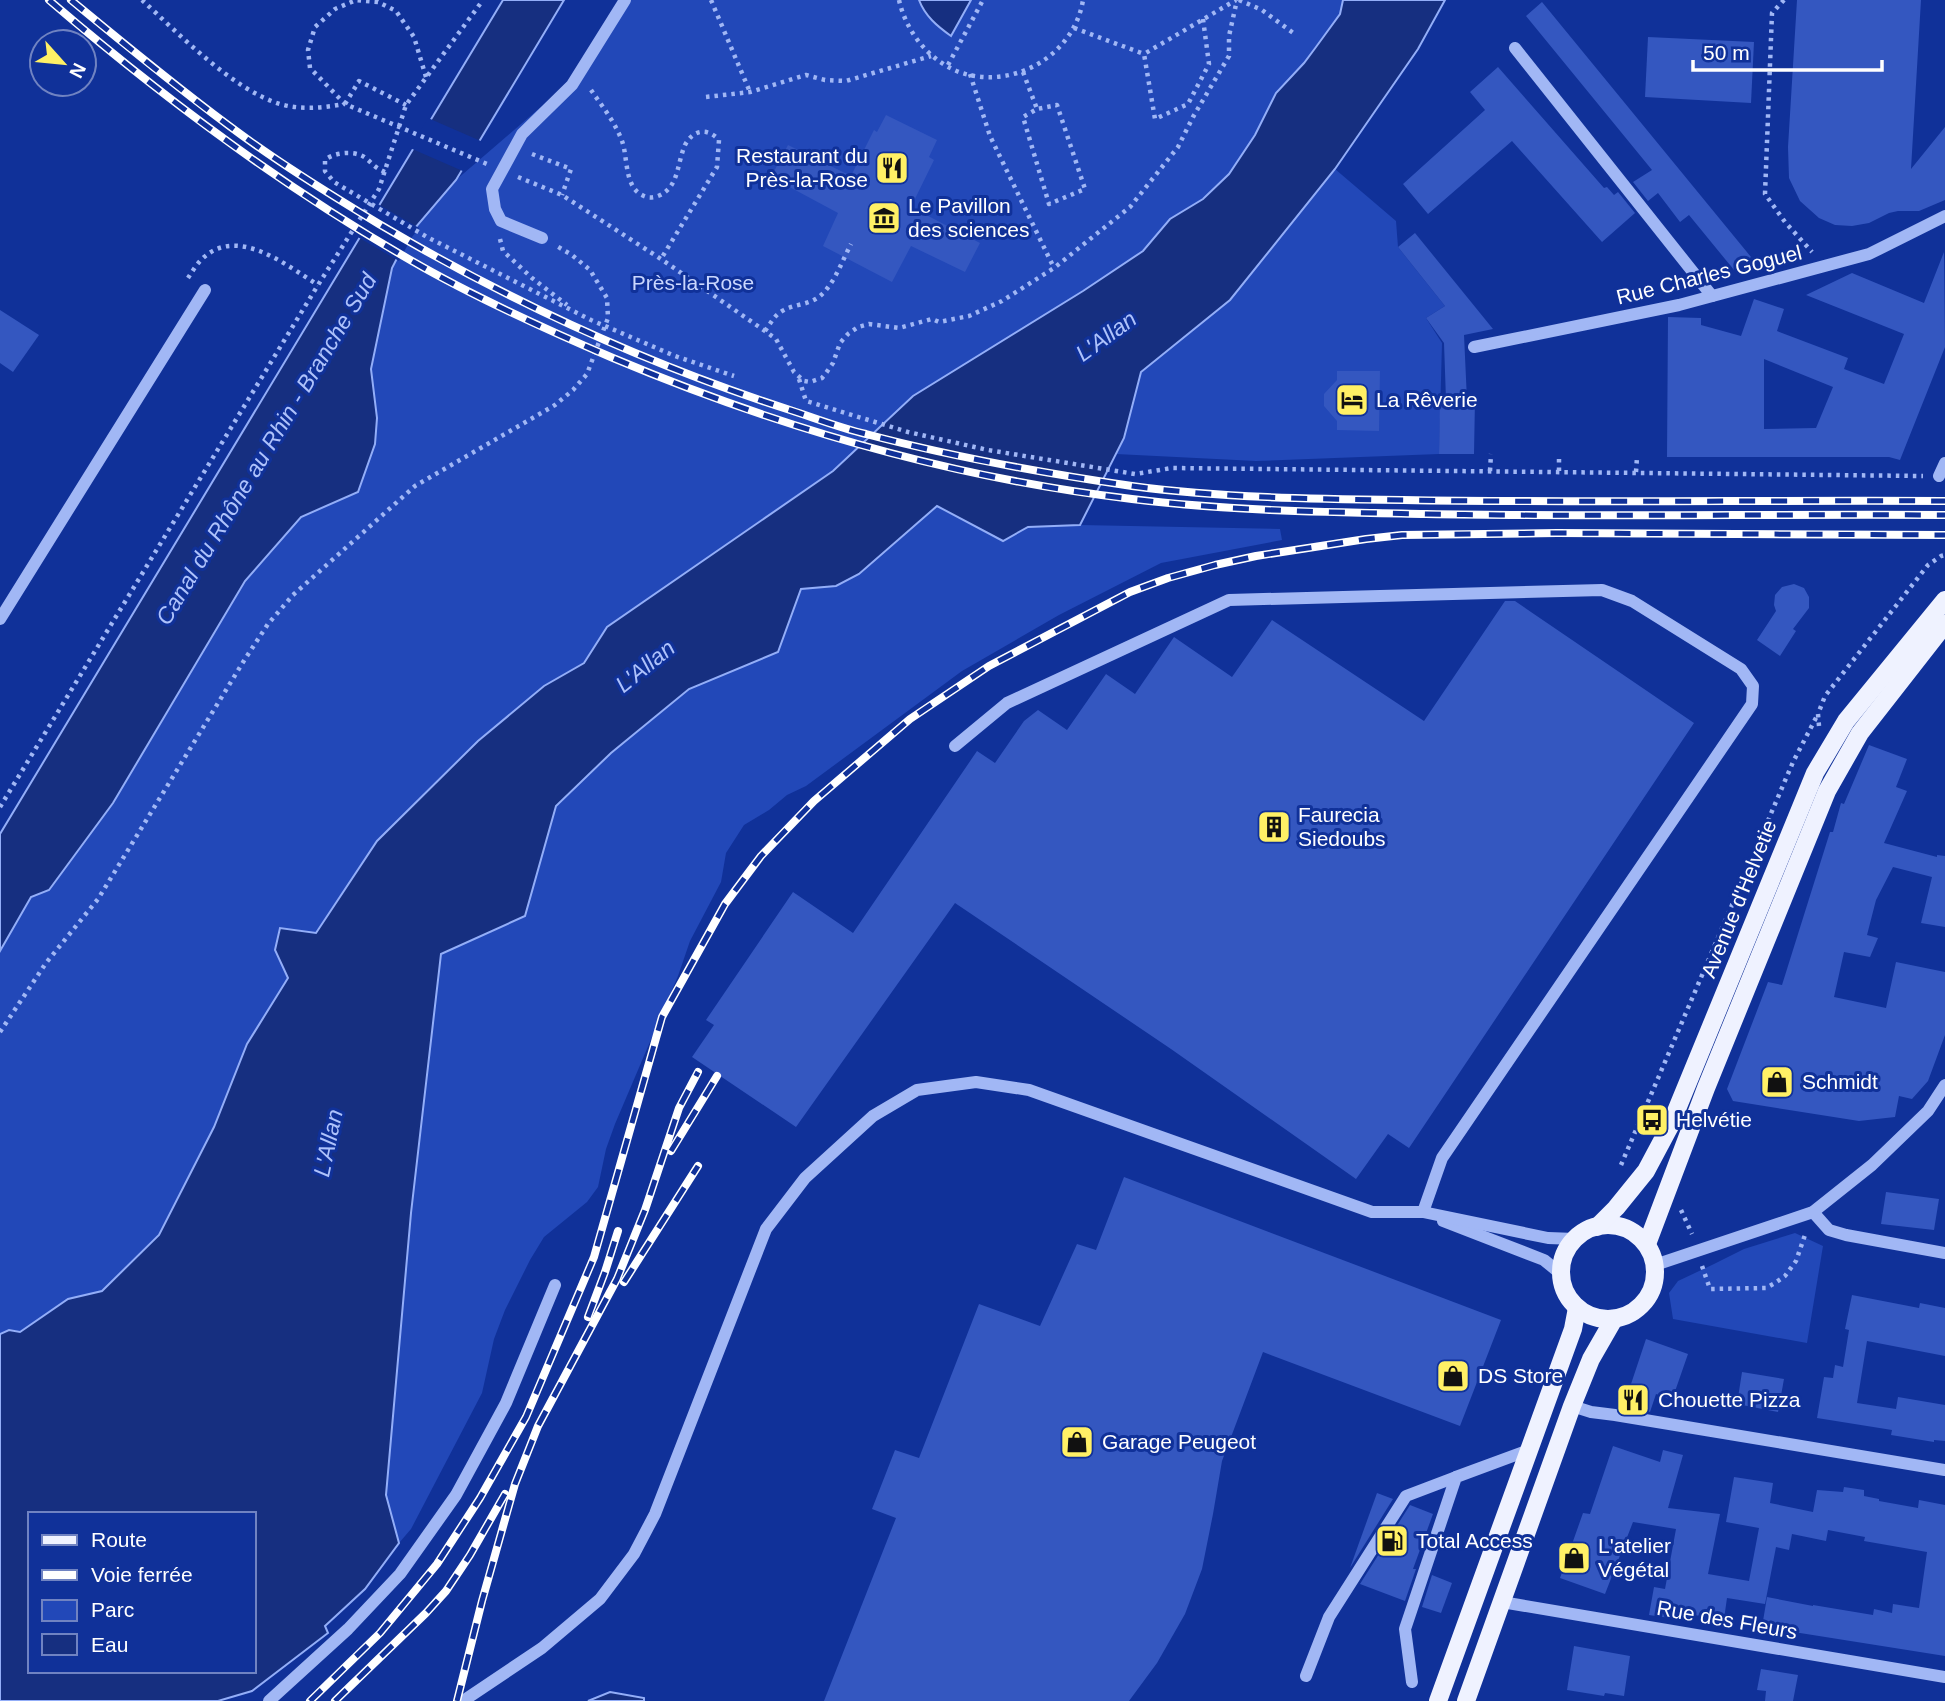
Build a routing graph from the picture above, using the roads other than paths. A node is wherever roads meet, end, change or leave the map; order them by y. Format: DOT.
graph roads {
  1 [pos="625,0"];
  2 [pos="1515,48"];
  3 [pos="1945,216"];
  4 [pos="542,238"];
  5 [pos="205,290"];
  6 [pos="1712,296"];
  7 [pos="1474,347"];
  8 [pos="1945,463"];
  9 [pos="1939,476"];
  10 [pos="1945,600"];
  11 [pos="0,619"];
  12 [pos="1945,624"];
  13 [pos="955,746"];
  14 [pos="1945,1084"];
  15 [pos="1423,1212"];
  16 [pos="1813,1212"];
  17 [pos="1597,1227"];
  18 [pos="1575,1239"];
  19 [pos="1647,1244"];
  20 [pos="1945,1254"];
  21 [pos="1655,1265"];
  22 [pos="1561,1274"];
  23 [pos="555,1285"];
  24 [pos="1577,1308"];
  25 [pos="1614,1319"];
  26 [pos="1572,1406"];
  27 [pos="1529,1450"];
  28 [pos="1945,1470"];
  29 [pos="1456,1477"];
  30 [pos="1502,1602"];
  31 [pos="1306,1676"];
  32 [pos="1945,1677"];
  33 [pos="1412,1682"];
  34 [pos="269,1701"];
  35 [pos="463,1701"];
  36 [pos="1437,1701"];
  37 [pos="1466,1701"];
  1 -- 4 [label="street"];
  2 -- 6 [label="street"];
  3 -- 6 [label="street, Rue Charles Goguel"];
  5 -- 11 [label="street"];
  6 -- 7 [label="street, Rue Charles Goguel"];
  8 -- 9 [label="street"];
  10 -- 17 [label="main road, Avenue d'Helvetie"];
  12 -- 19 [label="main road, Avenue d'Helvetie"];
  13 -- 15 [label="street"];
  14 -- 16 [label="street"];
  15 -- 18 [label="street"];
  15 -- 22 [label="street"];
  15 -- 35 [label="street"];
  16 -- 20 [label="street"];
  16 -- 21 [label="street"];
  17 -- 18 [label="main road"];
  17 -- 19 [label="main road"];
  18 -- 22 [label="main road"];
  19 -- 21 [label="main road"];
  21 -- 25 [label="main road"];
  22 -- 24 [label="main road"];
  23 -- 34 [label="street"];
  24 -- 25 [label="main road"];
  24 -- 27 [label="main road"];
  25 -- 26 [label="main road"];
  26 -- 28 [label="street"];
  26 -- 30 [label="main road"];
  27 -- 29 [label="street"];
  27 -- 36 [label="main road"];
  29 -- 31 [label="street"];
  29 -- 33 [label="street"];
  30 -- 32 [label="street, Rue des Fleurs"];
  30 -- 37 [label="main road"];
}
